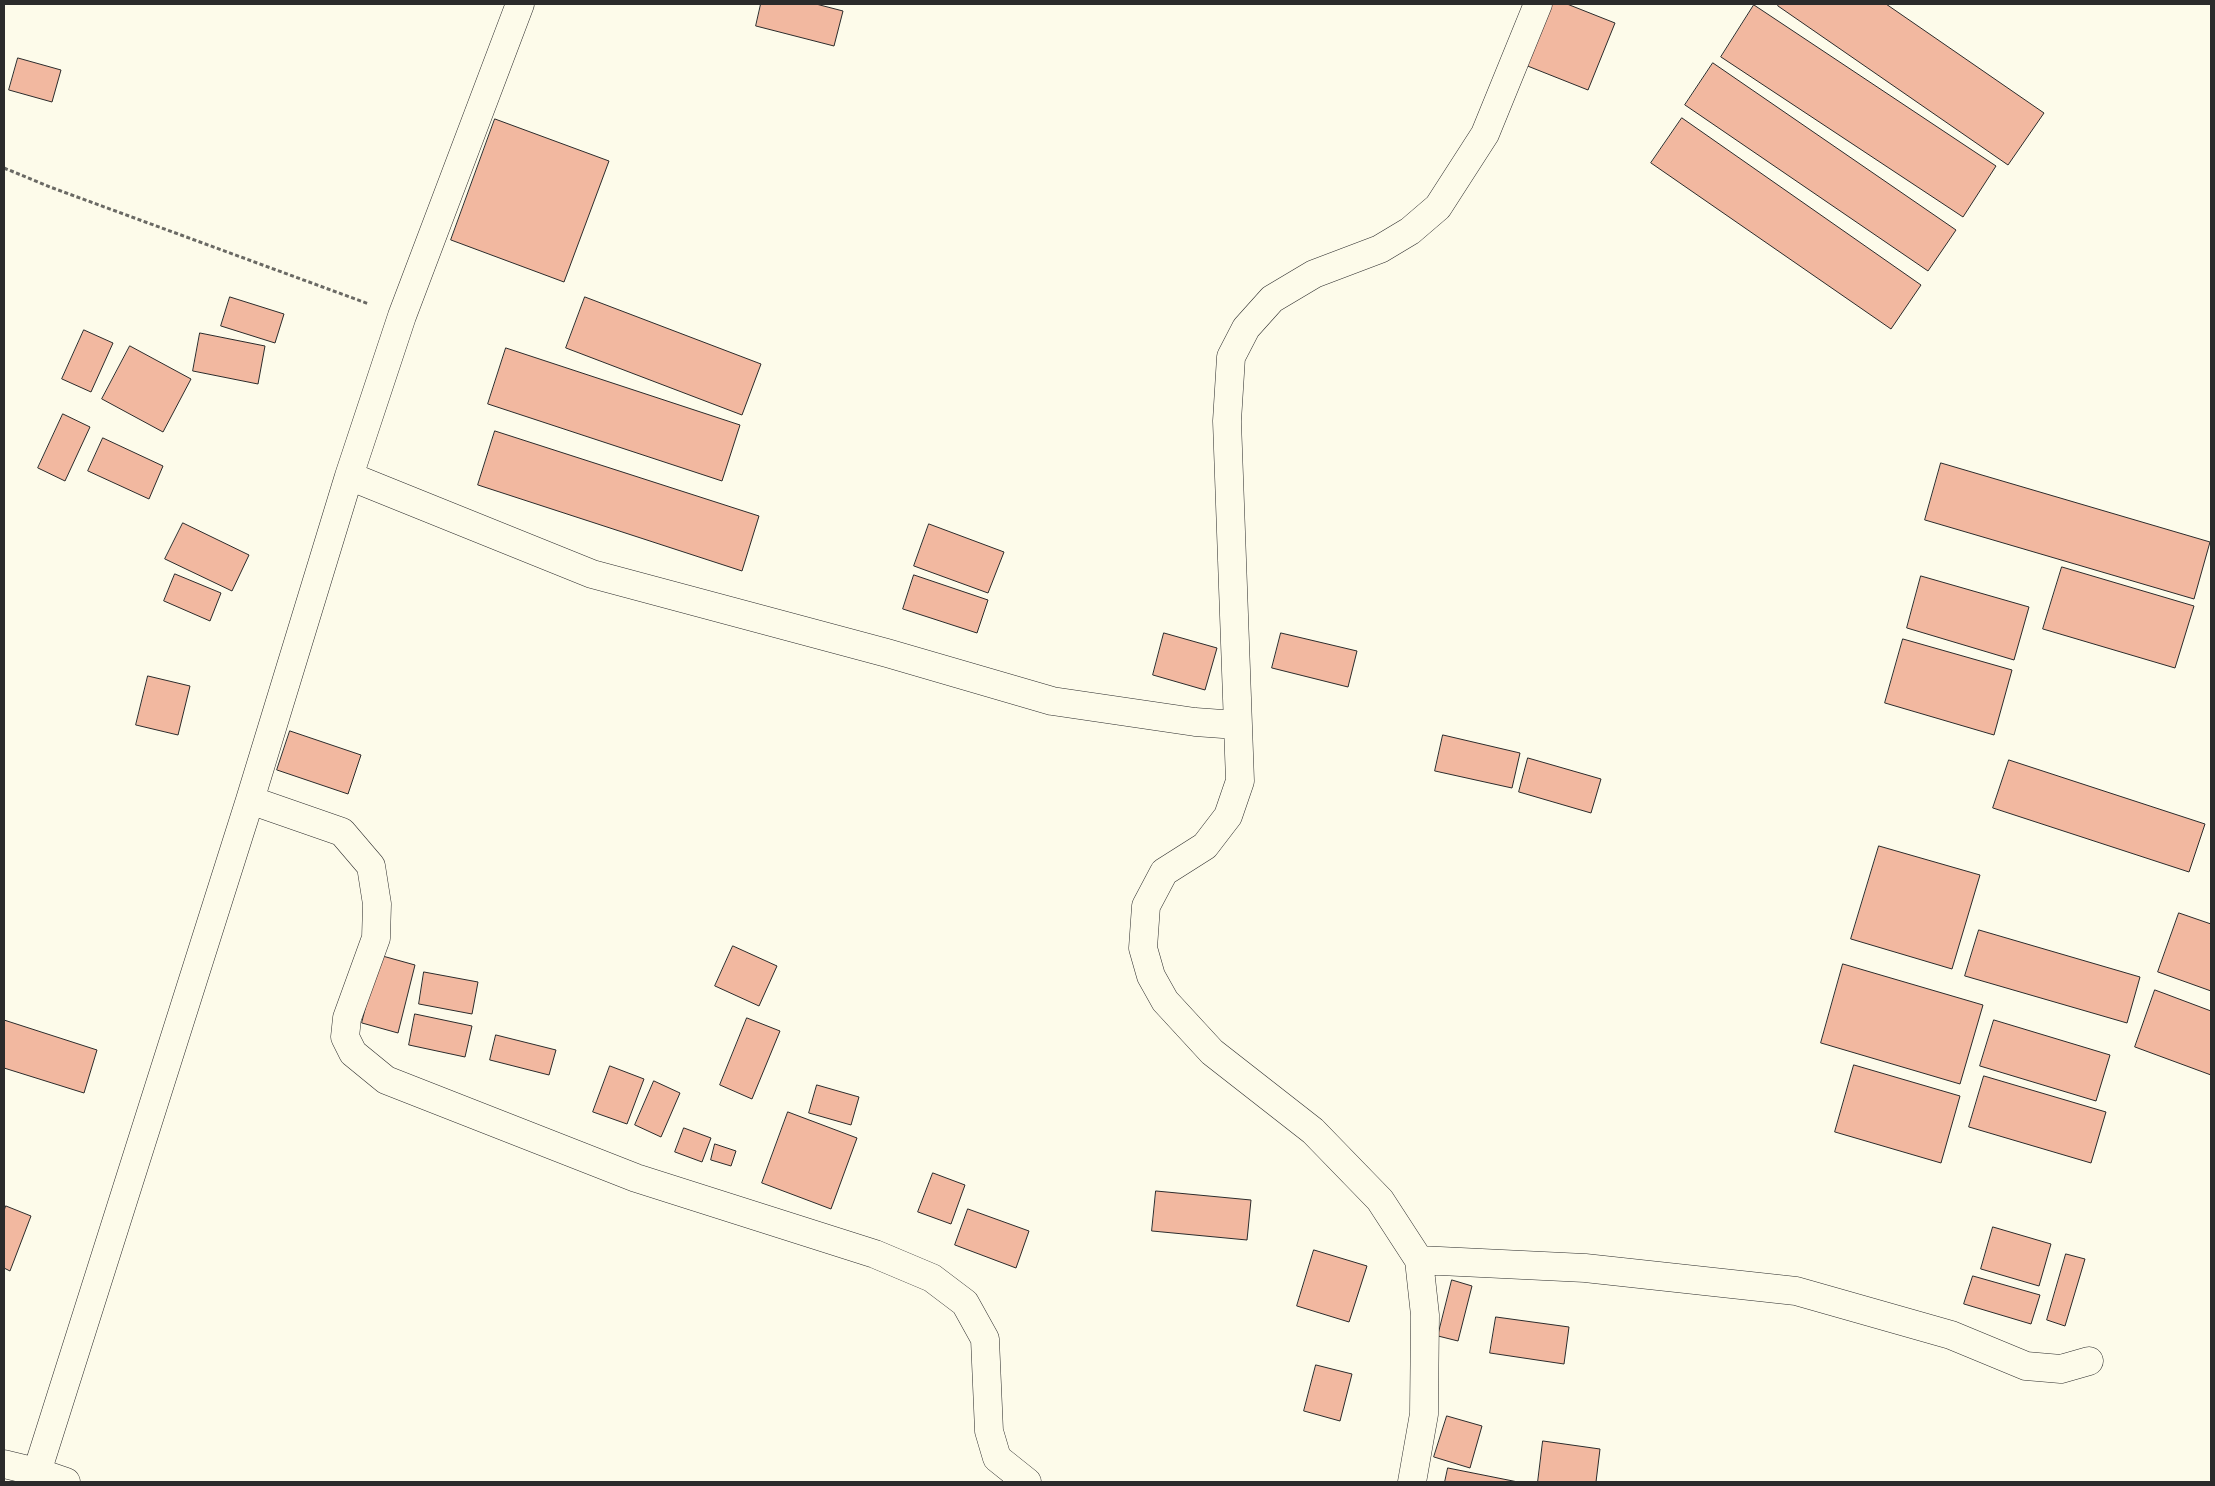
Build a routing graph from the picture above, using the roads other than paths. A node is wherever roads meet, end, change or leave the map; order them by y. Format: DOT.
graph roads {
  1 [pos="520,4"];
  2 [pos="1538,4"];
  3 [pos="349,476"];
  4 [pos="1237,725"];
  5 [pos="250,800"];
  6 [pos="1418,1260"];
  7 [pos="2089,1361"];
  8 [pos="4,1464"];
  9 [pos="37,1472"];
  10 [pos="66,1482"];
  11 [pos="1027,1482"];
  12 [pos="1412,1482"];
  1 -- 3 [label="street"];
  2 -- 4 [label="street"];
  3 -- 4 [label="street"];
  3 -- 5 [label="street"];
  4 -- 6 [label="street"];
  5 -- 9 [label="street"];
  5 -- 11 [label="street"];
  6 -- 7 [label="street"];
  6 -- 12 [label="street"];
  8 -- 9 [label="street"];
  9 -- 10 [label="street"];
}
